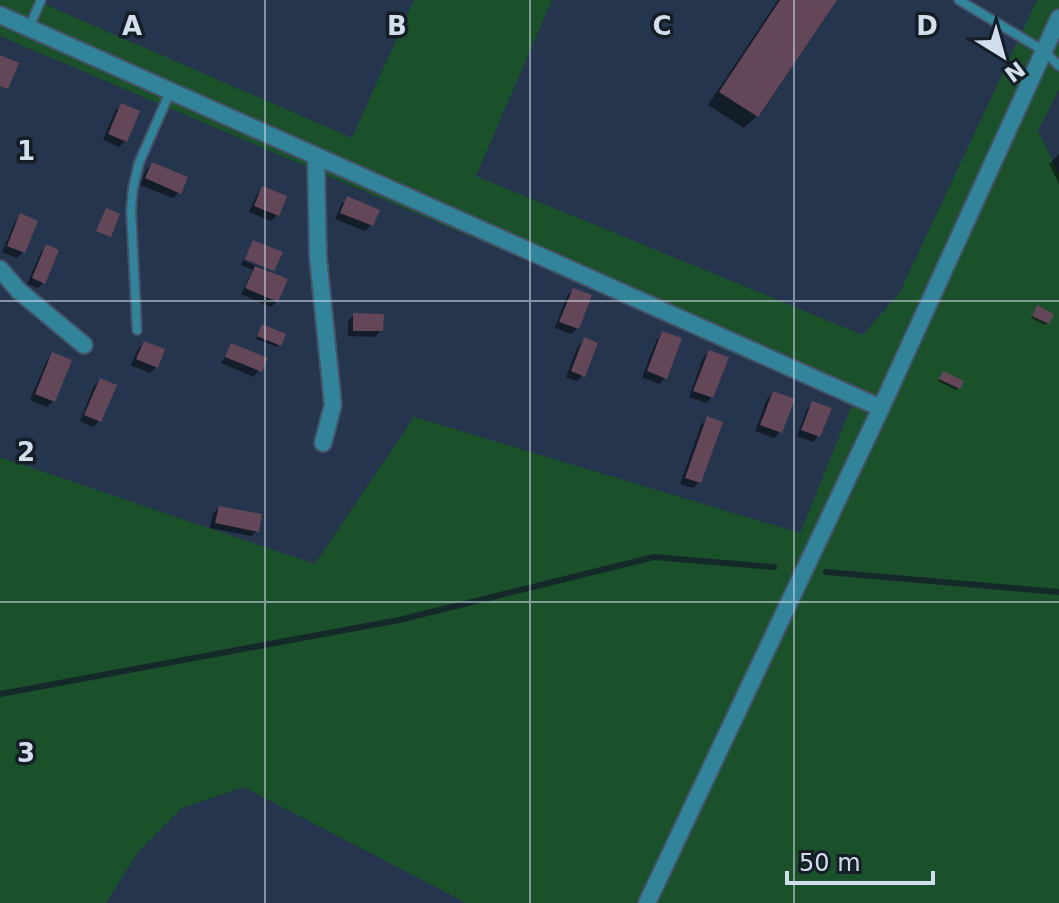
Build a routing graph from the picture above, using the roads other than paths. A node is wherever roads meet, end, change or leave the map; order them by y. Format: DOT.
graph roads {
  1 [pos="41,0"];
  2 [pos="959,0"];
  3 [pos="0,15"];
  4 [pos="1059,18"];
  5 [pos="29,28"];
  6 [pos="1044,51"];
  7 [pos="1059,66"];
  8 [pos="170,91"];
  9 [pos="316,156"];
  10 [pos="0,269"];
  11 [pos="137,330"];
  12 [pos="84,345"];
  13 [pos="881,408"];
  14 [pos="323,443"];
  15 [pos="647,903"];
  1 -- 5 [label="lane"];
  2 -- 6 [label="lane"];
  3 -- 5 [label="street"];
  4 -- 6 [label="street"];
  5 -- 8 [label="street"];
  6 -- 7 [label="lane"];
  6 -- 13 [label="street"];
  8 -- 9 [label="street"];
  8 -- 11 [label="lane"];
  9 -- 13 [label="street"];
  9 -- 14 [label="street"];
  10 -- 12 [label="street"];
  13 -- 15 [label="street"];
}
